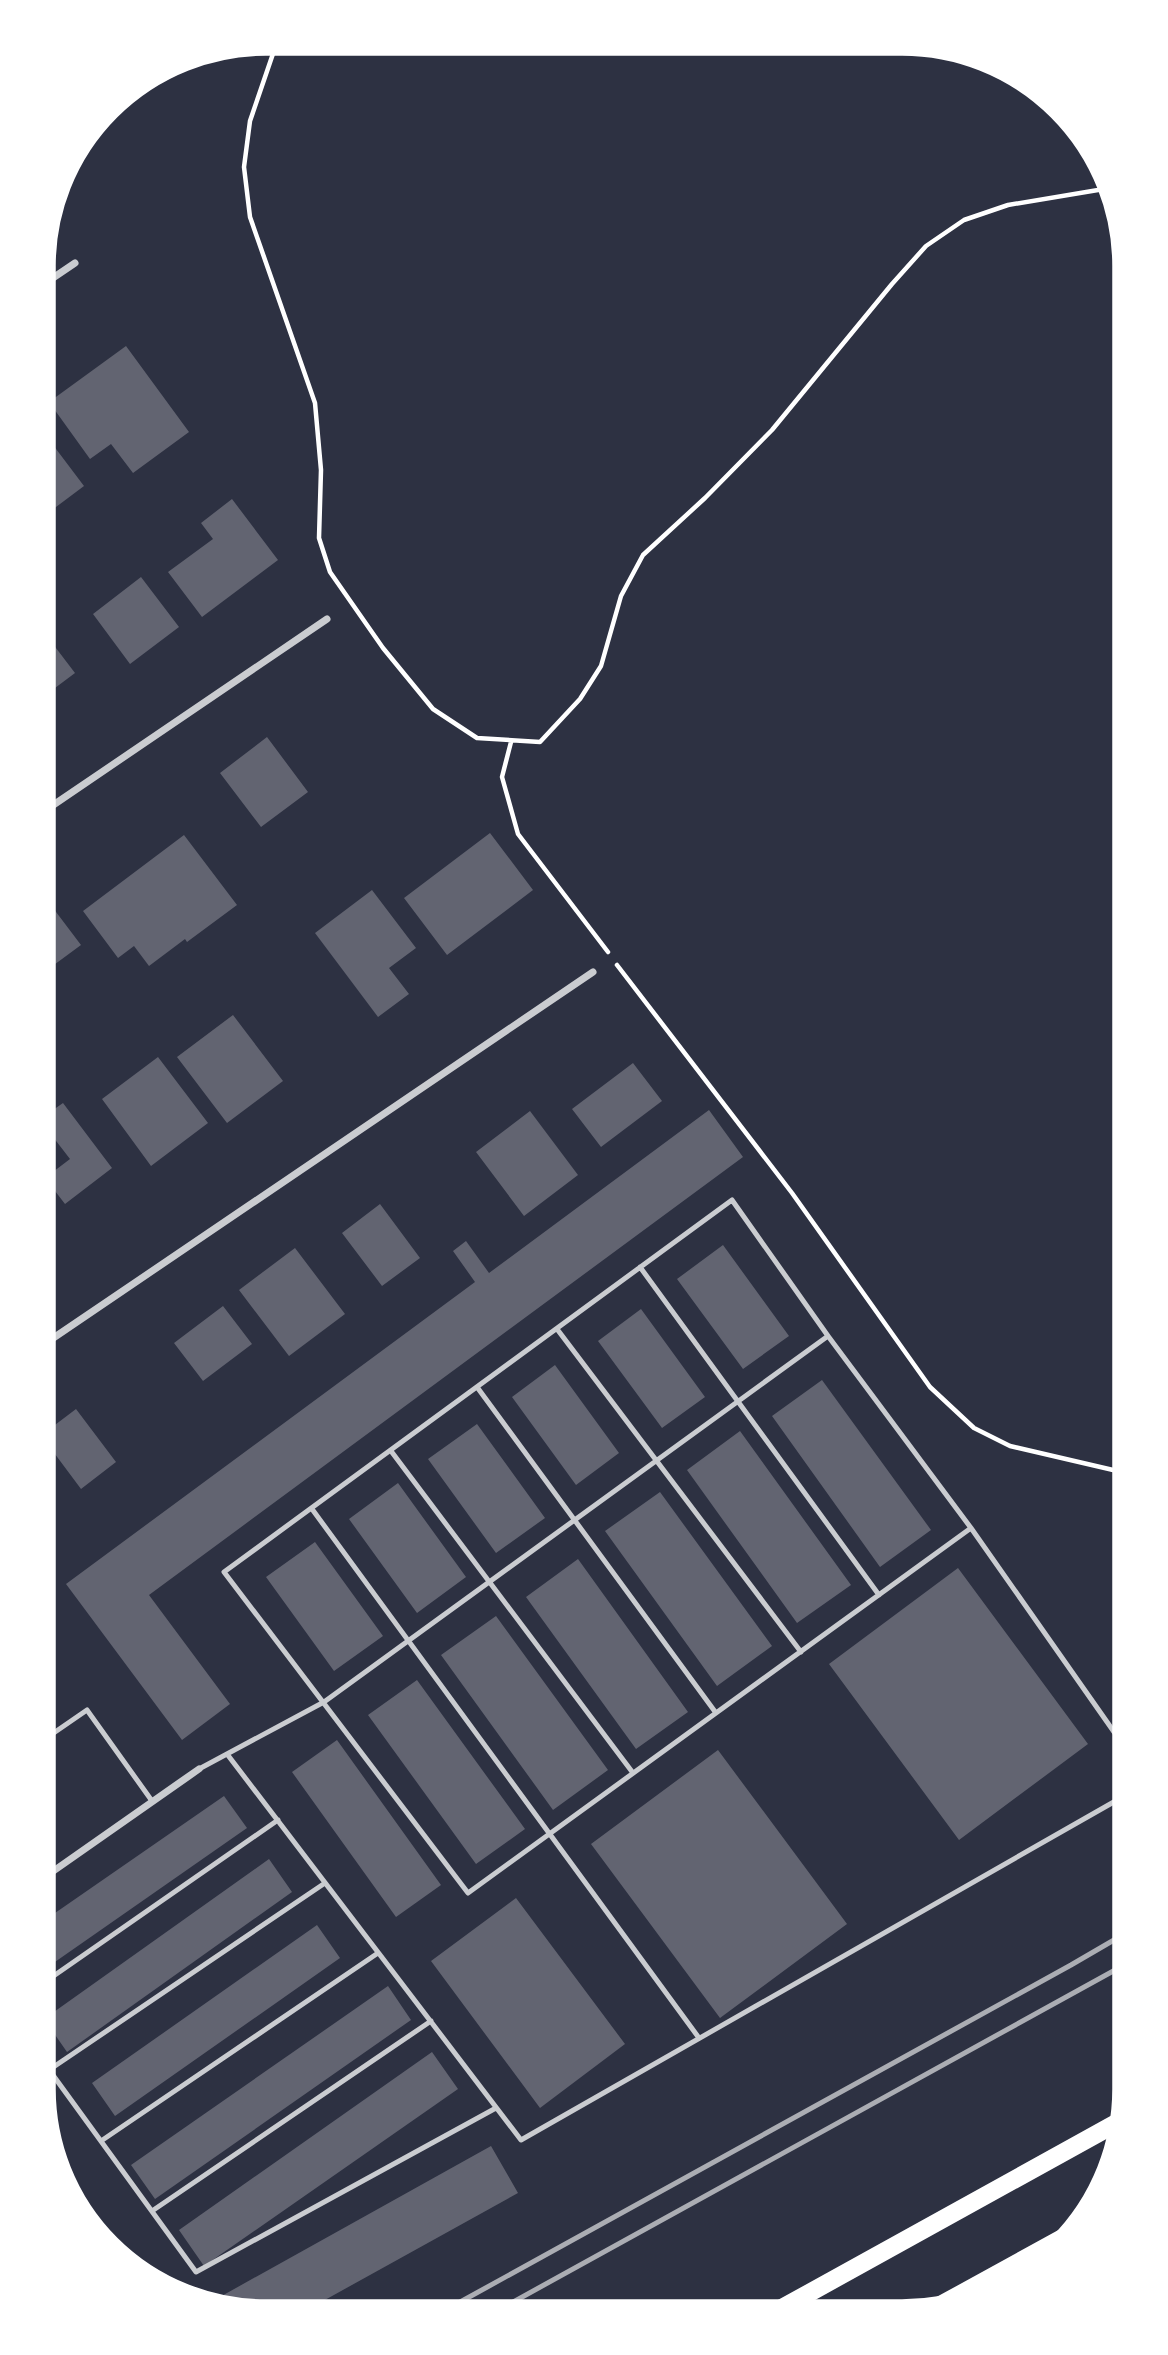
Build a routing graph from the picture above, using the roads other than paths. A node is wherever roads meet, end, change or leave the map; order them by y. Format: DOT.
graph roads {
  1 [pos="75,263"];
  2 [pos="55,277"];
  3 [pos="327,619"];
  4 [pos="55,804"];
  5 [pos="593,972"];
  6 [pos="640,1267"];
  7 [pos="556,1329"];
  8 [pos="828,1336"];
  9 [pos="54,1337"];
  10 [pos="477,1387"];
  11 [pos="738,1401"];
  12 [pos="391,1451"];
  13 [pos="656,1460"];
  14 [pos="312,1509"];
  15 [pos="574,1520"];
  16 [pos="971,1528"];
  17 [pos="489,1582"];
  18 [pos="879,1595"];
  19 [pos="408,1640"];
  20 [pos="802,1651"];
  21 [pos="324,1702"];
  22 [pos="716,1713"];
  23 [pos="1113,1731"];
  24 [pos="54,1733"];
  25 [pos="227,1754"];
  26 [pos="199,1769"];
  27 [pos="633,1773"];
  28 [pos="152,1801"];
  29 [pos="1113,1802"];
  30 [pos="278,1820"];
  31 [pos="550,1834"];
  32 [pos="54,1869"];
  33 [pos="325,1883"];
  34 [pos="378,1953"];
  35 [pos="54,1976"];
  36 [pos="430,2021"];
  37 [pos="699,2038"];
  38 [pos="54,2067"];
  39 [pos="54,2076"];
  40 [pos="496,2108"];
  41 [pos="1110,2126"];
  42 [pos="101,2141"];
  43 [pos="152,2211"];
  44 [pos="1036,2253"];
  45 [pos="966,2291"];
  46 [pos="795,2301"];
  1 -- 2 [label="street"];
  3 -- 4 [label="street"];
  5 -- 9 [label="street"];
  6 -- 7 [label="lane"];
  6 -- 8 [label="lane"];
  6 -- 11 [label="lane"];
  7 -- 10 [label="lane"];
  7 -- 13 [label="lane"];
  8 -- 11 [label="lane"];
  8 -- 16 [label="lane"];
  10 -- 12 [label="lane"];
  10 -- 15 [label="lane"];
  11 -- 13 [label="lane"];
  11 -- 18 [label="lane"];
  12 -- 14 [label="lane"];
  12 -- 17 [label="lane"];
  13 -- 15 [label="lane"];
  13 -- 20 [label="lane"];
  14 -- 19 [label="lane"];
  14 -- 21 [label="lane"];
  15 -- 17 [label="lane"];
  15 -- 22 [label="lane"];
  16 -- 18 [label="lane"];
  16 -- 23 [label="lane"];
  17 -- 19 [label="lane"];
  17 -- 27 [label="lane"];
  18 -- 20 [label="lane"];
  19 -- 21 [label="lane"];
  19 -- 31 [label="lane"];
  20 -- 22 [label="lane"];
  21 -- 25 [label="lane"];
  21 -- 31 [label="lane"];
  22 -- 27 [label="lane"];
  24 -- 28 [label="lane"];
  25 -- 26 [label="lane"];
  25 -- 30 [label="lane"];
  26 -- 28 [label="street"];
  27 -- 31 [label="lane"];
  28 -- 32 [label="street"];
  29 -- 37 [label="lane"];
  30 -- 33 [label="lane"];
  30 -- 35 [label="lane"];
  31 -- 37 [label="lane"];
  33 -- 34 [label="lane"];
  33 -- 38 [label="lane"];
  34 -- 36 [label="lane"];
  34 -- 42 [label="lane"];
  36 -- 40 [label="lane"];
  36 -- 43 [label="lane"];
  37 -- 40 [label="lane"];
  39 -- 42 [label="lane"];
  40 -- 43 [label="lane"];
  41 -- 46 [label="main road"];
  42 -- 43 [label="lane"];
  44 -- 45 [label="main road"];
}
